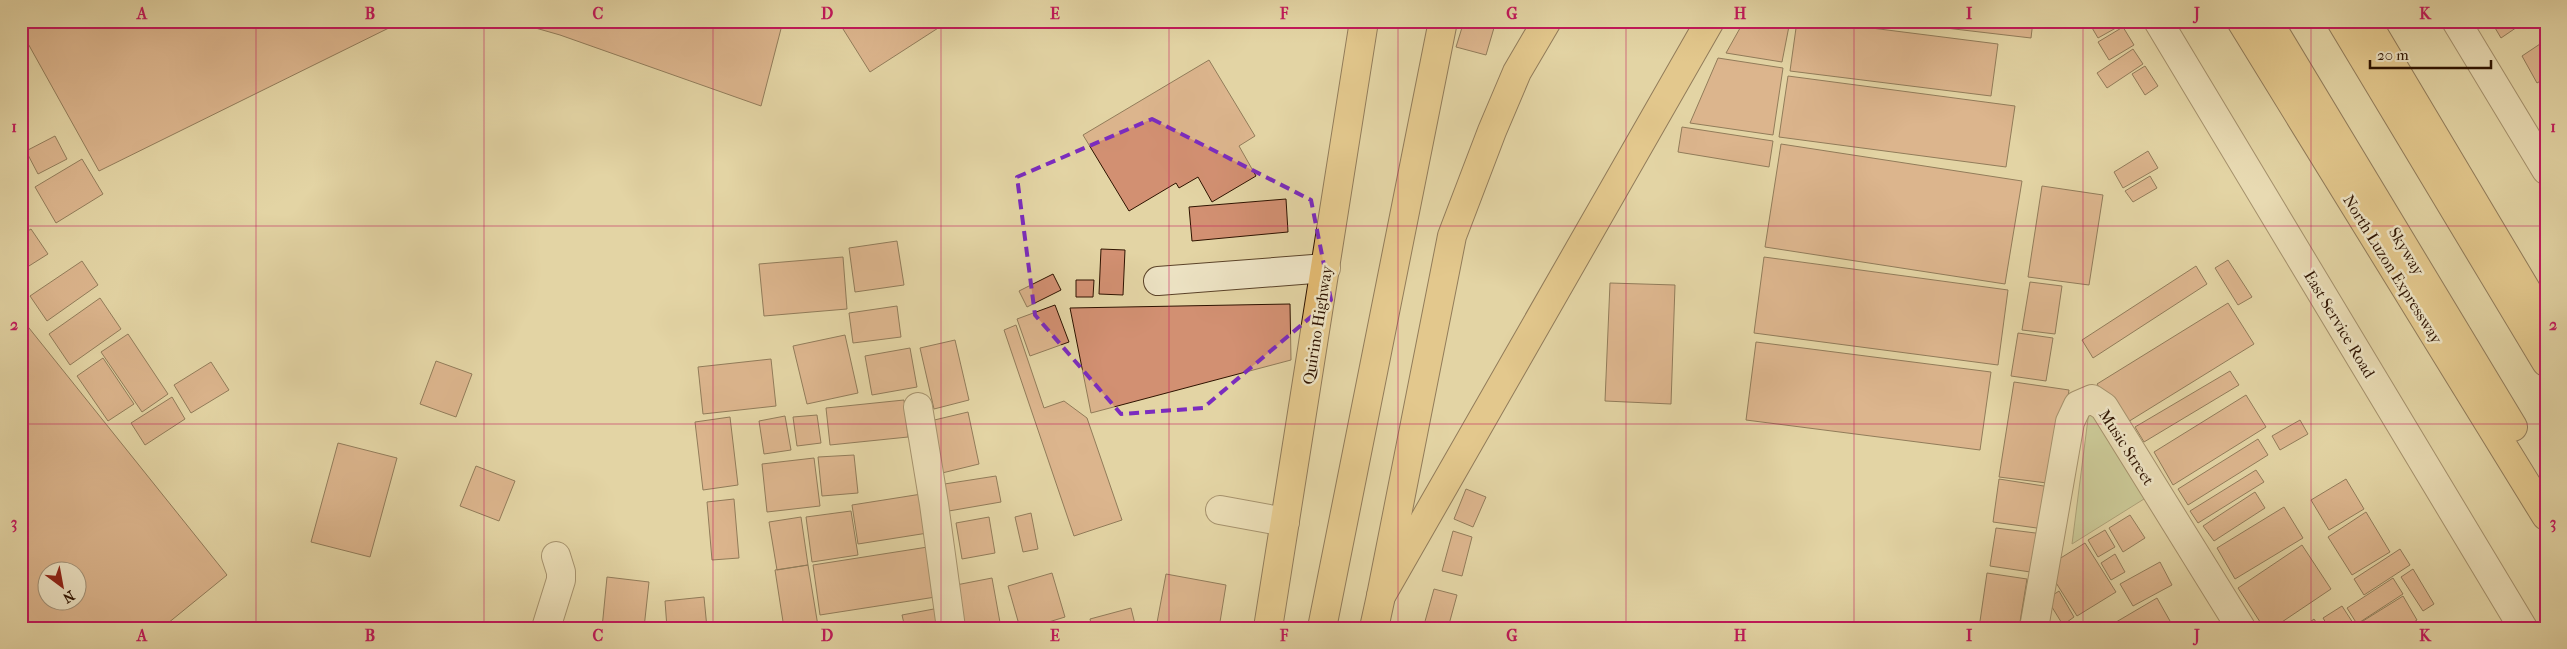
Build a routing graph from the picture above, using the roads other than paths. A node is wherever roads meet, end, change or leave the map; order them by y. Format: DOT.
graph roads {
  1 [pos="1364,21"];
  2 [pos="1443,21"];
  3 [pos="1547,21"];
  4 [pos="1710,21"];
  5 [pos="2158,21"];
  6 [pos="2240,21"];
  7 [pos="2268,21"];
  8 [pos="2341,21"];
  9 [pos="2366,21"];
  10 [pos="2456,21"];
  11 [pos="2546,170"];
  12 [pos="1326,268"];
  13 [pos="1158,281"];
  14 [pos="2546,322"];
  15 [pos="2546,362"];
  16 [pos="918,407"];
  17 [pos="2546,481"];
  18 [pos="1220,510"];
  19 [pos="2546,516"];
  20 [pos="1285,522"];
  21 [pos="556,556"];
  22 [pos="1381,596"];
  23 [pos="546,628"];
  24 [pos="951,628"];
  25 [pos="1268,628"];
  26 [pos="1322,628"];
  27 [pos="1374,628"];
  28 [pos="2034,628"];
  29 [pos="2241,628"];
  30 [pos="2523,628"];
  1 -- 12 [label="main road, Quirino Highway"];
  2 -- 26 [label="main road"];
  3 -- 22 [label="main road"];
  4 -- 22 [label="main road"];
  5 -- 30 [label="street, East Service Road"];
  6 -- 19 [label="main road, North Luzon Expressway"];
  7 -- 17 [label="main road, Skyway"];
  8 -- 15 [label="main road"];
  9 -- 14 [label="main road"];
  10 -- 11 [label="street"];
  12 -- 13 [label="street"];
  12 -- 20 [label="main road, Quirino Highway"];
  16 -- 24 [label="street"];
  18 -- 20 [label="street"];
  20 -- 25 [label="main road, Quirino Highway"];
  21 -- 23 [label="street"];
  22 -- 27 [label="main road"];
  28 -- 29 [label="street, Music Street"];
}
